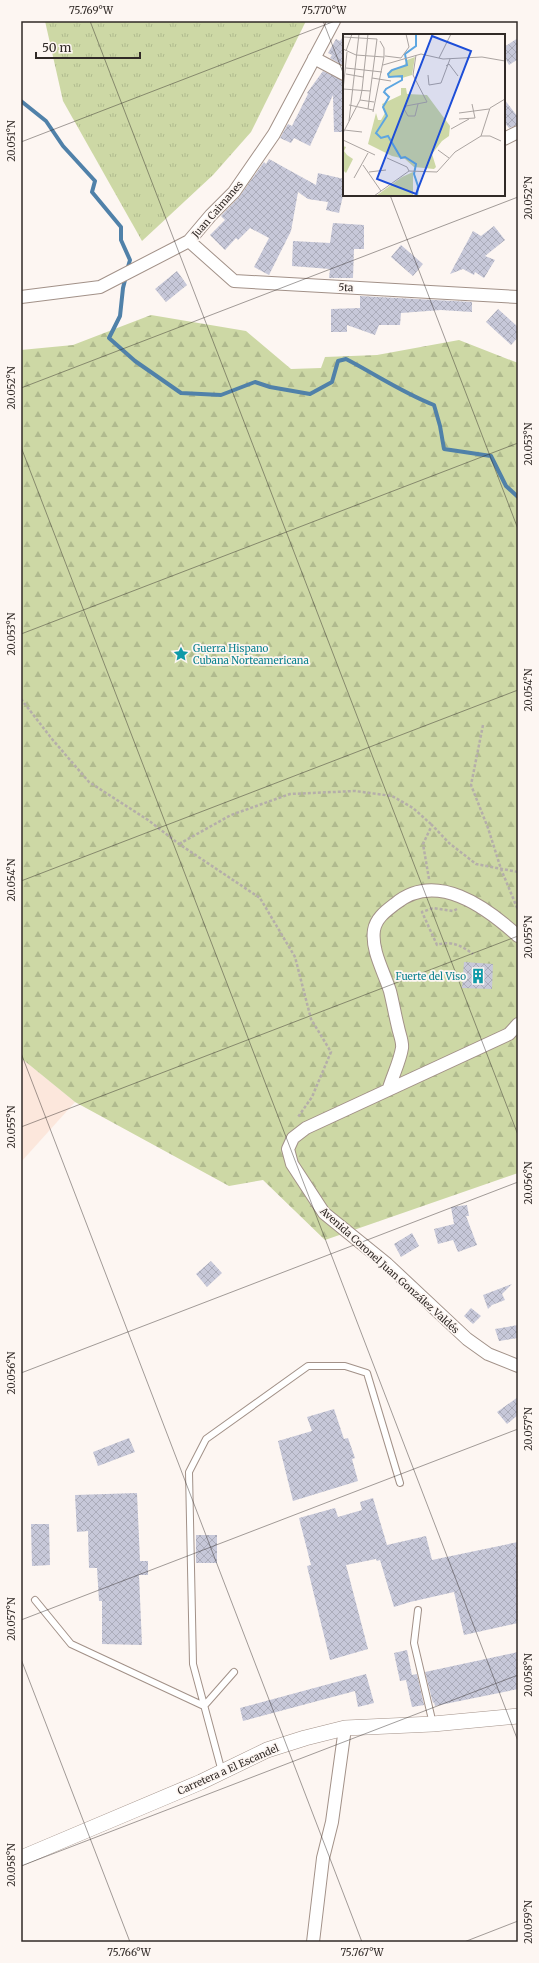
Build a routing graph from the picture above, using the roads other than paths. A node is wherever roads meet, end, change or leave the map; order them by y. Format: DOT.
graph roads {
  1 [pos="334,21"];
  2 [pos="314,58"];
  3 [pos="343,73"];
  4 [pos="518,132"];
  5 [pos="505,138"];
  6 [pos="189,241"];
  7 [pos="21,297"];
  8 [pos="518,297"];
  9 [pos="518,936"];
  10 [pos="518,1024"];
  11 [pos="389,1088"];
  12 [pos="518,1366"];
  13 [pos="400,1483"];
  14 [pos="35,1600"];
  15 [pos="418,1610"];
  16 [pos="234,1672"];
  17 [pos="204,1706"];
  18 [pos="518,1716"];
  19 [pos="433,1724"];
  20 [pos="345,1728"];
  21 [pos="222,1772"];
  22 [pos="21,1858"];
  23 [pos="313,1942"];
  1 -- 2 [label="street, Juan Caimanes"];
  2 -- 3 [label="street"];
  2 -- 6 [label="street, Juan Caimanes"];
  4 -- 5 [label="street"];
  6 -- 7 [label="street, Juan Caimanes"];
  6 -- 8 [label="street, 5ta"];
  9 -- 11 [label="street"];
  10 -- 11 [label="street, Avenida Coronel Juan González Valdés"];
  11 -- 12 [label="street, Avenida Coronel Juan González Valdés"];
  13 -- 17 [label="lane"];
  14 -- 17 [label="lane"];
  15 -- 19 [label="lane"];
  16 -- 17 [label="lane"];
  17 -- 21 [label="lane"];
  18 -- 19 [label="street, Carretera a El Escandel"];
  19 -- 20 [label="street, Carretera a El Escandel"];
  20 -- 21 [label="street, Carretera a El Escandel"];
  20 -- 23 [label="street"];
  21 -- 22 [label="street, Carretera a El Escandel"];
}
